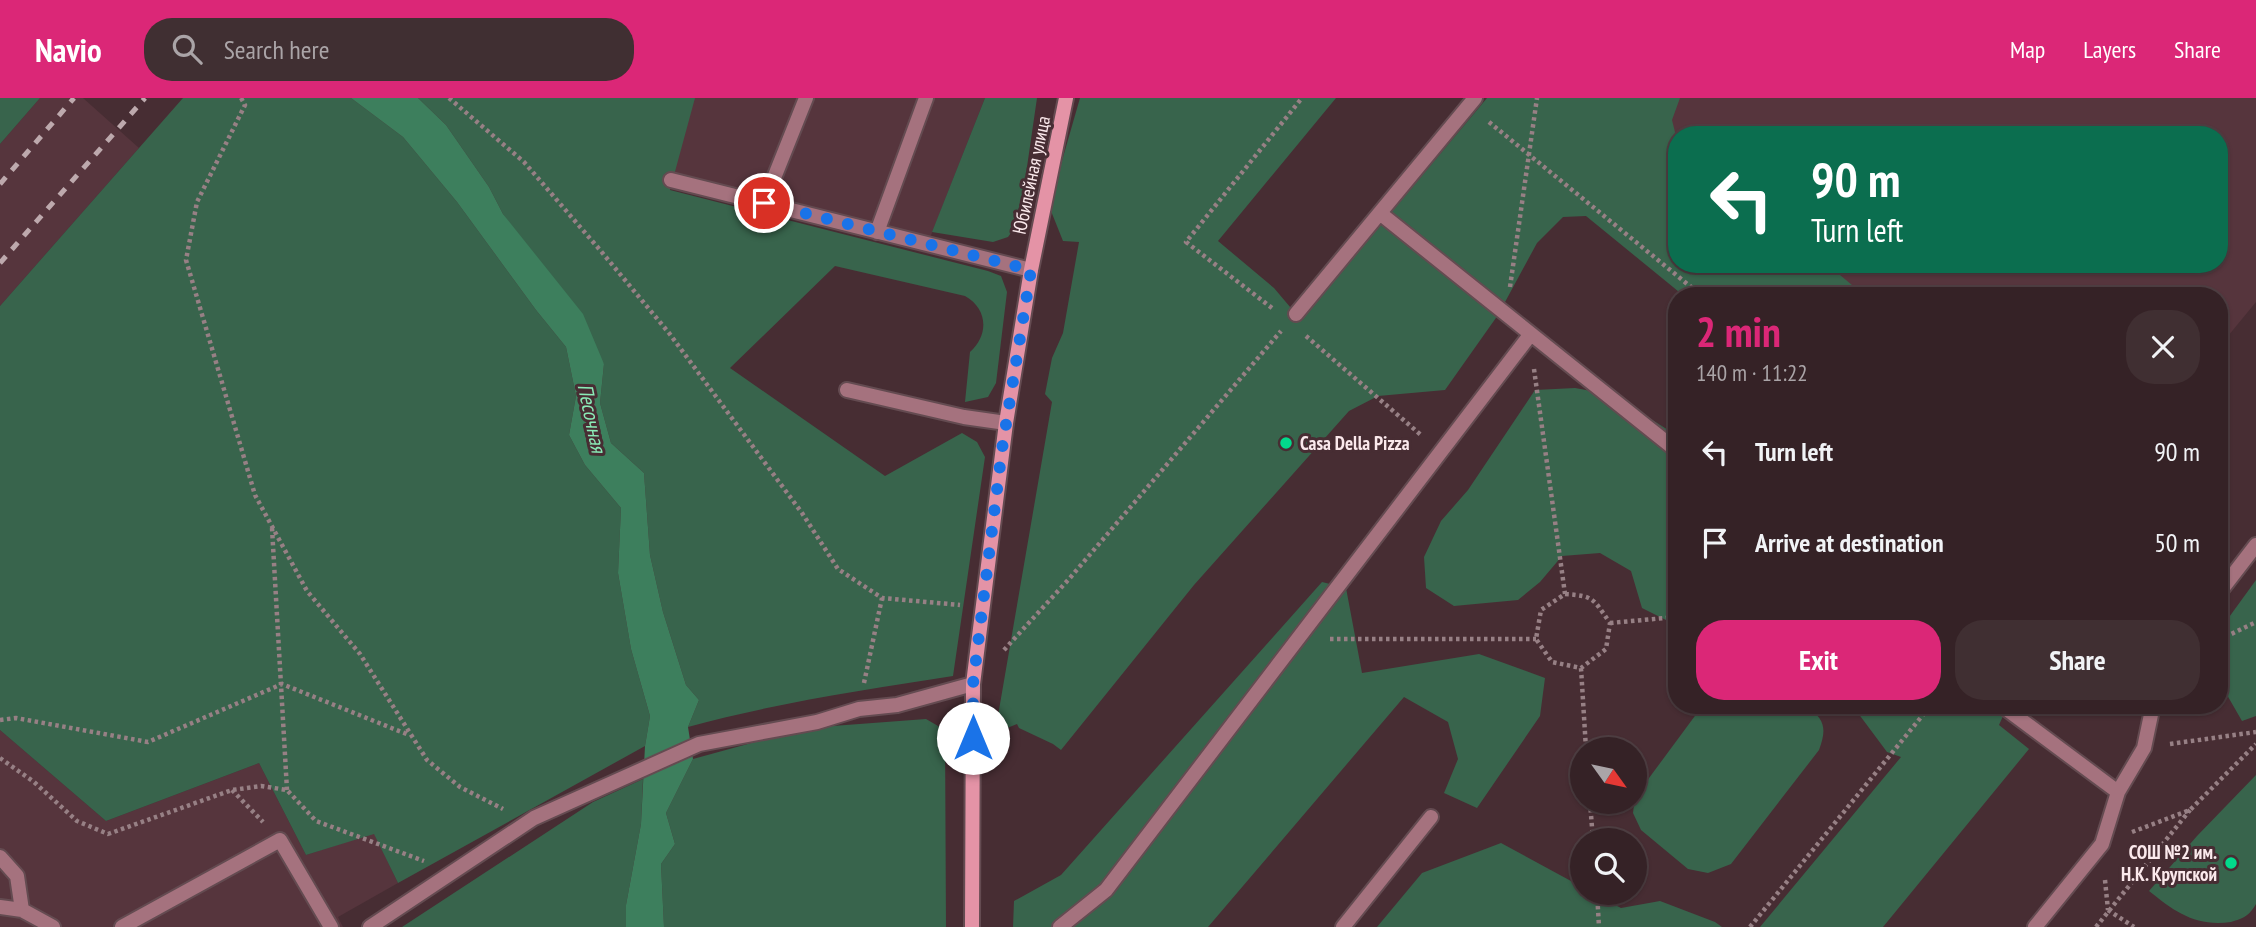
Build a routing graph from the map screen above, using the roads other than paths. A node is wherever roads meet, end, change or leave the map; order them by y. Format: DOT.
graph roads {
  1 [pos="806,98"];
  2 [pos="926,98"];
  3 [pos="1066,98"];
  4 [pos="1472,102"];
  5 [pos="671,180"];
  6 [pos="764,203"];
  7 [pos="1381,214"];
  8 [pos="877,232"];
  9 [pos="1031,270"];
  10 [pos="1292,318"];
  11 [pos="1530,335"];
  12 [pos="847,390"];
  13 [pos="1006,423"];
  14 [pos="1668,444"];
  15 [pos="2256,545"];
  16 [pos="2228,581"];
  17 [pos="973,684"];
  18 [pos="2013,714"];
  19 [pos="2151,714"];
  20 [pos="2118,792"];
  21 [pos="1431,817"];
  22 [pos="0,857"];
  23 [pos="0,907"];
  24 [pos="23,910"];
  25 [pos="326,925"];
  26 [pos="53,927"];
  27 [pos="122,927"];
  28 [pos="370,927"];
  29 [pos="972,927"];
  30 [pos="1060,927"];
  31 [pos="1343,927"];
  32 [pos="2035,927"];
  1 -- 6 [label="lane"];
  2 -- 8 [label="lane"];
  3 -- 9 [label="street, Юбилейная улица"];
  4 -- 7 [label="lane"];
  5 -- 6 [label="lane"];
  6 -- 8 [label="lane"];
  7 -- 10 [label="lane"];
  7 -- 11 [label="lane"];
  8 -- 9 [label="lane"];
  9 -- 13 [label="street, Юбилейная улица"];
  11 -- 14 [label="lane"];
  11 -- 30 [label="lane"];
  12 -- 13 [label="lane"];
  13 -- 17 [label="street, Юбилейная улица"];
  15 -- 16 [label="lane"];
  17 -- 28 [label="lane"];
  17 -- 29 [label="street, Юбилейная улица"];
  18 -- 20 [label="lane"];
  19 -- 20 [label="lane"];
  20 -- 32 [label="lane"];
  21 -- 31 [label="lane"];
  22 -- 24 [label="lane"];
  23 -- 24 [label="lane"];
  24 -- 26 [label="lane"];
  25 -- 27 [label="lane"];
}
